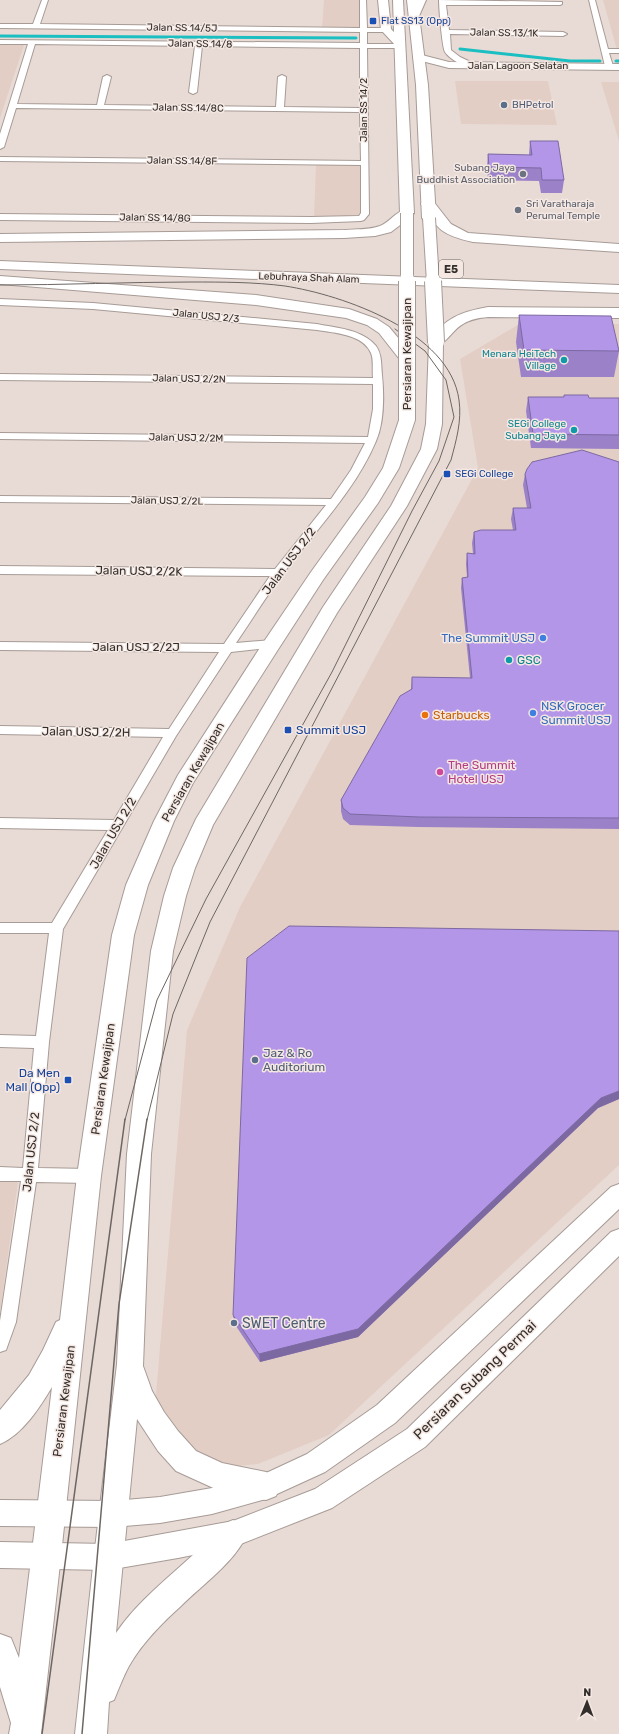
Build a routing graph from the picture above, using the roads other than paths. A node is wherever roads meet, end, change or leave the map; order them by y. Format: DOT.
graph roads {
  1 [pos="45,0"];
  2 [pos="363,0"];
  3 [pos="383,0"];
  4 [pos="398,0"];
  5 [pos="412,0"];
  6 [pos="421,0"];
  7 [pos="592,0"];
  8 [pos="442,1"];
  9 [pos="560,3"];
  10 [pos="414,16"];
  11 [pos="0,26"];
  12 [pos="36,26"];
  13 [pos="364,30"];
  14 [pos="386,30"];
  15 [pos="445,32"];
  16 [pos="563,34"];
  17 [pos="0,42"];
  18 [pos="32,42"];
  19 [pos="199,44"];
  20 [pos="364,45"];
  21 [pos="400,45"];
  22 [pos="605,51"];
  23 [pos="619,51"];
  24 [pos="418,56"];
  25 [pos="475,66"];
  26 [pos="614,66"];
  27 [pos="428,73"];
  28 [pos="619,73"];
  29 [pos="107,77"];
  30 [pos="282,77"];
  31 [pos="193,92"];
  32 [pos="12,106"];
  33 [pos="100,107"];
  34 [pos="280,109"];
  35 [pos="364,110"];
  36 [pos="0,147"];
  37 [pos="0,159"];
  38 [pos="365,163"];
  39 [pos="429,211"];
  40 [pos="407,213"];
  41 [pos="0,217"];
  42 [pos="361,218"];
  43 [pos="0,238"];
  44 [pos="619,248"];
  45 [pos="0,254"];
  46 [pos="0,265"];
  47 [pos="619,276"];
  48 [pos="0,280"];
  49 [pos="619,289"];
  50 [pos="0,302"];
  51 [pos="619,313"];
  52 [pos="436,342"];
  53 [pos="407,358"];
  54 [pos="0,377"];
  55 [pos="378,381"];
  56 [pos="0,436"];
  57 [pos="372,440"];
  58 [pos="0,499"];
  59 [pos="334,502"];
  60 [pos="0,570"];
  61 [pos="278,573"];
  62 [pos="272,644"];
  63 [pos="0,646"];
  64 [pos="227,648"];
  65 [pos="0,730"];
  66 [pos="172,733"];
  67 [pos="0,823"];
  68 [pos="118,825"];
  69 [pos="0,928"];
  70 [pos="56,928"];
  71 [pos="0,1041"];
  72 [pos="42,1042"];
  73 [pos="0,1174"];
  74 [pos="30,1174"];
  75 [pos="89,1176"];
  76 [pos="619,1194"];
  77 [pos="619,1240"];
  78 [pos="75,1307"];
  79 [pos="0,1344"];
  80 [pos="130,1364"];
  81 [pos="0,1430"];
  82 [pos="266,1486"];
  83 [pos="0,1513"];
  84 [pos="51,1514"];
  85 [pos="113,1514"];
  86 [pos="233,1534"];
  87 [pos="0,1555"];
  88 [pos="47,1555"];
  89 [pos="108,1557"];
  90 [pos="0,1649"];
  91 [pos="92,1729"];
  92 [pos="25,1730"];
  1 -- 12 [label="street"];
  2 -- 13 [label="street, Jalan SS 14/2"];
  3 -- 14 [label="main road"];
  4 -- 21 [label="main road, Persiaran Kewajipan"];
  5 -- 10 [label="main road"];
  6 -- 10 [label="main road"];
  7 -- 22 [label="street"];
  8 -- 9 [label="street"];
  8 -- 15 [label="street"];
  10 -- 24 [label="main road"];
  11 -- 12 [label="street, Jalan SS 14/5J"];
  12 -- 13 [label="street, Jalan SS 14/5J"];
  13 -- 14 [label="street, Jalan SS 14/5J"];
  13 -- 20 [label="street, Jalan SS 14/2"];
  14 -- 21 [label="main road"];
  15 -- 16 [label="street, Jalan SS 13/1K"];
  15 -- 25 [label="street"];
  17 -- 18 [label="street, Jalan SS 14/8"];
  18 -- 19 [label="street, Jalan SS 14/8"];
  18 -- 32 [label="street"];
  19 -- 20 [label="street, Jalan SS 14/8"];
  19 -- 31 [label="street"];
  20 -- 21 [label="street, Jalan SS 14/8"];
  20 -- 35 [label="street, Jalan SS 14/2"];
  21 -- 40 [label="main road, Persiaran Kewajipan"];
  22 -- 23 [label="street"];
  22 -- 26 [label="street"];
  24 -- 25 [label="main road, Jalan Lagoon Selatan"];
  24 -- 27 [label="main road"];
  25 -- 26 [label="main road, Jalan Lagoon Selatan"];
  27 -- 28 [label="main road, Jalan Lagoon Selatan"];
  27 -- 39 [label="main road"];
  29 -- 33 [label="street"];
  30 -- 34 [label="street"];
  32 -- 33 [label="street, Jalan SS 14/8C"];
  32 -- 36 [label="street"];
  33 -- 34 [label="street, Jalan SS 14/8C"];
  34 -- 35 [label="street, Jalan SS 14/8C"];
  35 -- 38 [label="street, Jalan SS 14/2"];
  37 -- 38 [label="street, Jalan SS 14/8F"];
  38 -- 42 [label="street, Jalan SS 14/2"];
  39 -- 44 [label="highway"];
  39 -- 52 [label="main road, bridge"];
  40 -- 43 [label="highway"];
  40 -- 53 [label="main road, Persiaran Kewajipan, bridge"];
  41 -- 42 [label="street, Jalan SS 14/8G"];
  45 -- 47 [label="highway, Lebuhraya Shah Alam / E5"];
  46 -- 49 [label="highway, Lebuhraya Shah Alam / E5"];
  48 -- 53 [label="highway"];
  50 -- 55 [label="street, Jalan USJ 2/3"];
  51 -- 52 [label="highway"];
  52 -- 80 [label="main road"];
  53 -- 62 [label="main road, Persiaran Kewajipan"];
  54 -- 55 [label="street, Jalan USJ 2/2N"];
  55 -- 57 [label="street, Jalan USJ 2/2"];
  56 -- 57 [label="street, Jalan USJ 2/2M"];
  57 -- 59 [label="street, Jalan USJ 2/2"];
  58 -- 59 [label="street, Jalan USJ 2/2L"];
  59 -- 61 [label="street, Jalan USJ 2/2"];
  60 -- 61 [label="street, Jalan USJ 2/2K"];
  61 -- 64 [label="street, Jalan USJ 2/2"];
  62 -- 64 [label="street, Jalan USJ 2/2J"];
  62 -- 75 [label="main road, Persiaran Kewajipan"];
  63 -- 64 [label="street, Jalan USJ 2/2J"];
  64 -- 66 [label="street, Jalan USJ 2/2"];
  65 -- 66 [label="street, Jalan USJ 2/2H"];
  66 -- 68 [label="street, Jalan USJ 2/2"];
  67 -- 68 [label="street"];
  68 -- 70 [label="street, Jalan USJ 2/2"];
  69 -- 70 [label="street"];
  70 -- 72 [label="street, Jalan USJ 2/2"];
  71 -- 72 [label="street"];
  72 -- 74 [label="street, Jalan USJ 2/2"];
  73 -- 74 [label="street"];
  74 -- 75 [label="street"];
  74 -- 79 [label="street, Jalan USJ 2/2"];
  75 -- 78 [label="main road, Persiaran Kewajipan"];
  76 -- 82 [label="main road"];
  77 -- 86 [label="main road, Persiaran Subang Permai"];
  78 -- 81 [label="main road"];
  78 -- 84 [label="main road, Persiaran Kewajipan"];
  80 -- 82 [label="main road"];
  80 -- 85 [label="main road"];
  82 -- 85 [label="main road"];
  83 -- 84 [label="main road"];
  84 -- 85 [label="main road"];
  84 -- 88 [label="main road, Persiaran Kewajipan"];
  85 -- 89 [label="main road"];
  86 -- 89 [label="main road, Persiaran Subang Permai"];
  86 -- 91 [label="main road"];
  87 -- 88 [label="main road, Persiaran Subang Permai"];
  88 -- 89 [label="main road, Persiaran Subang Permai"];
  88 -- 92 [label="main road, Persiaran Kewajipan"];
  89 -- 91 [label="main road"];
  90 -- 92 [label="main road"];
}
